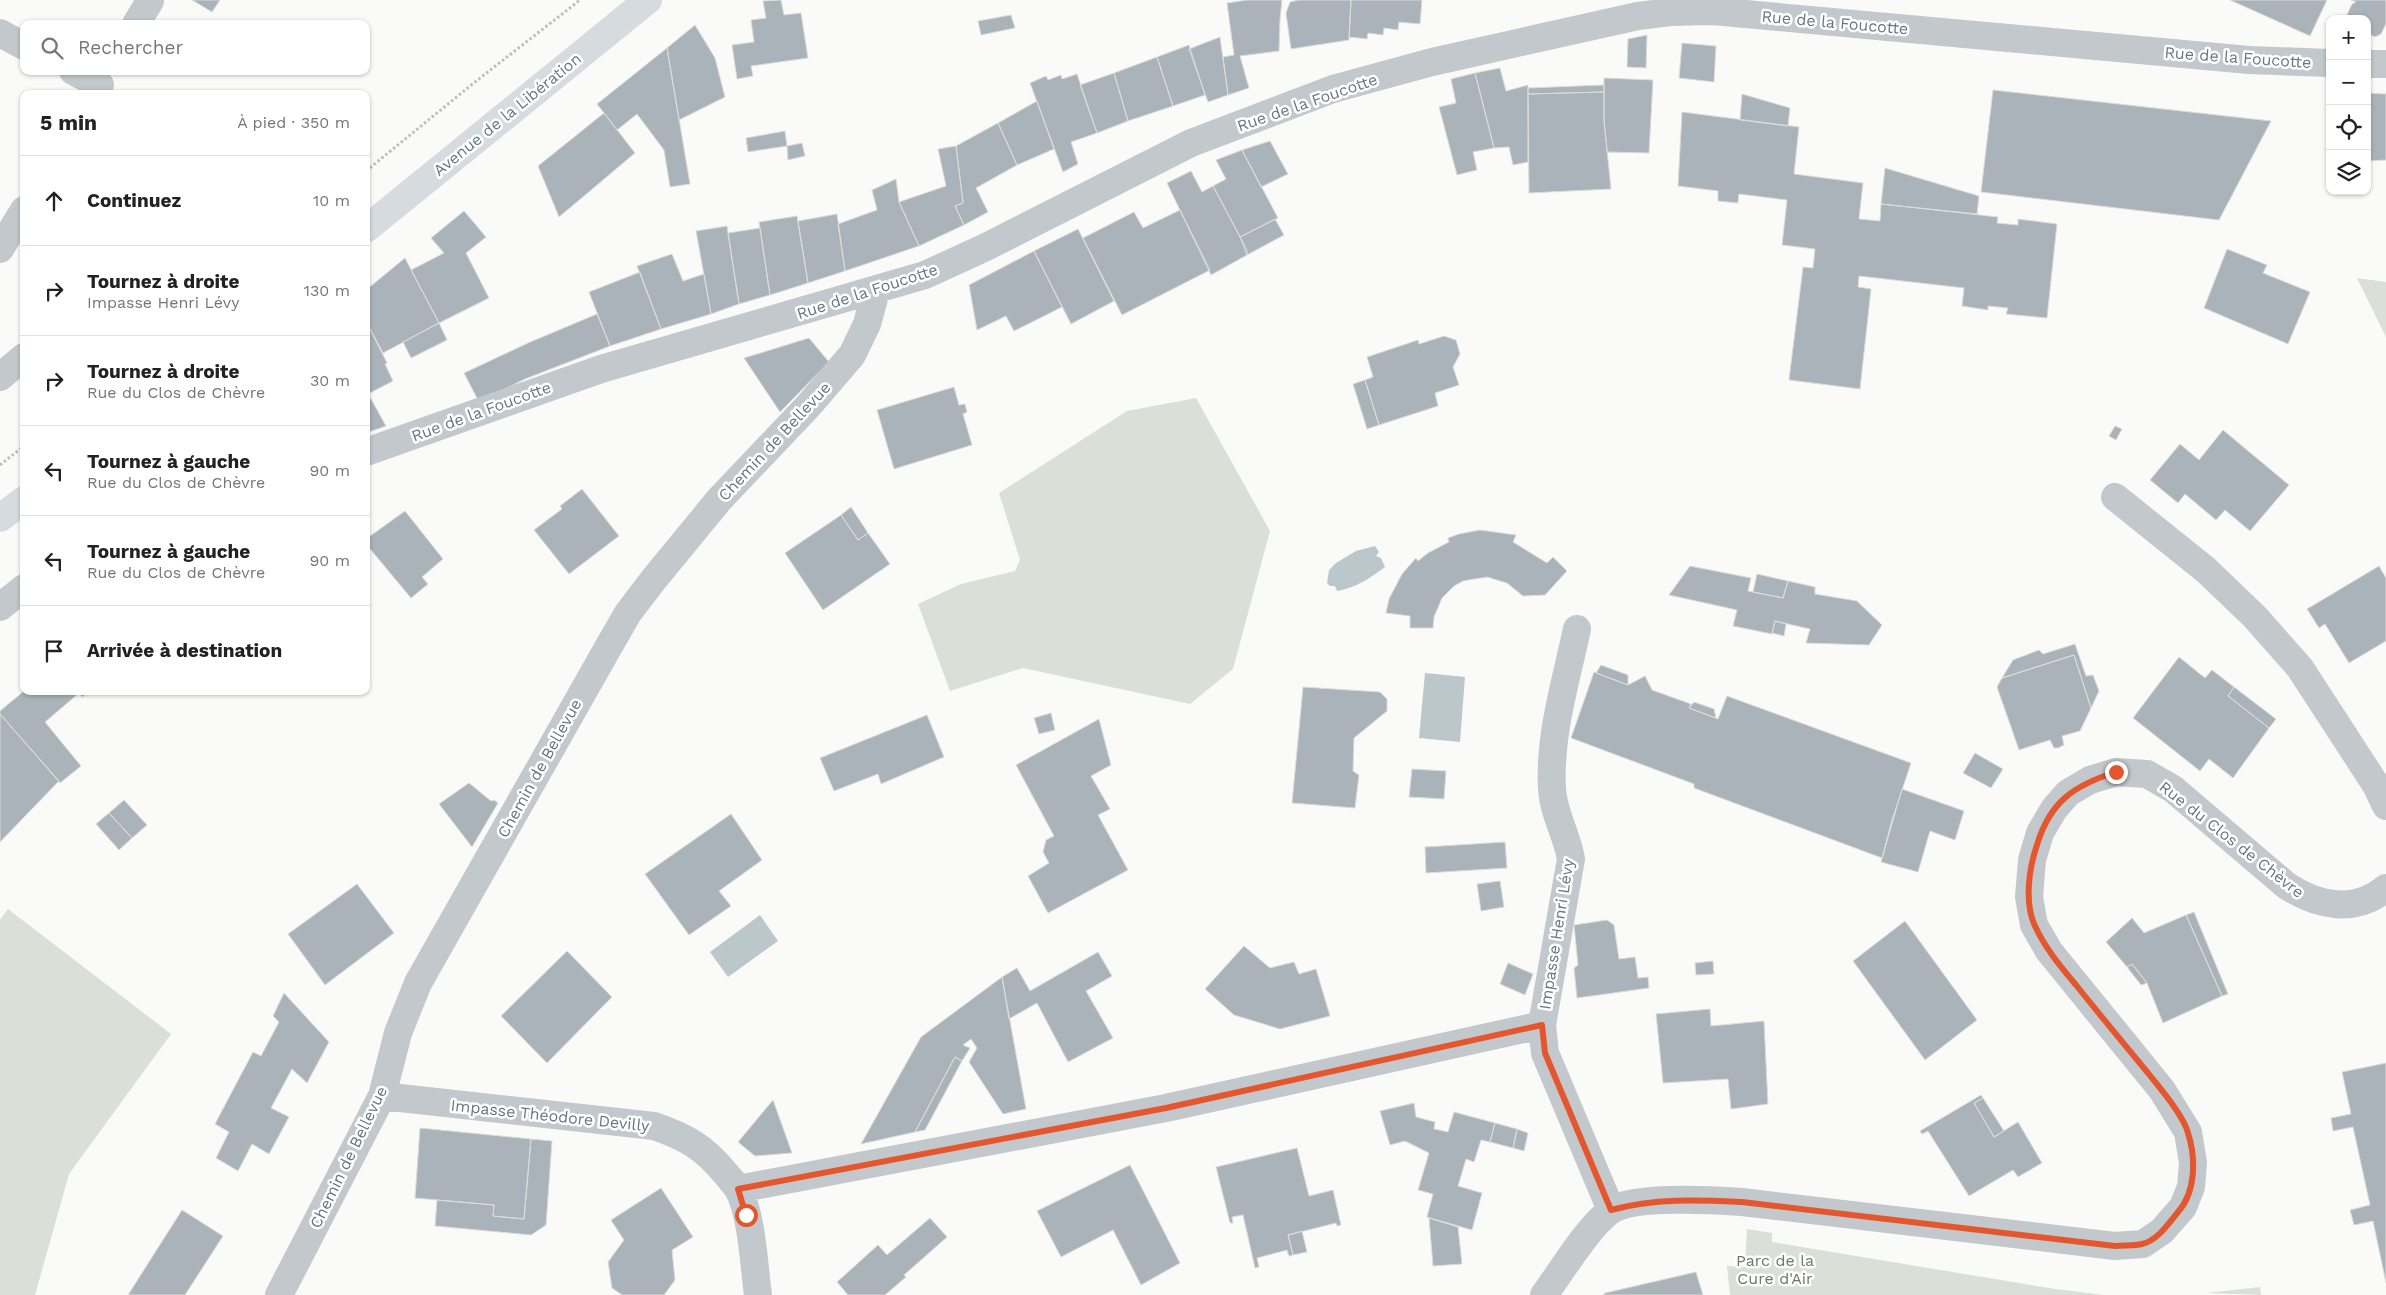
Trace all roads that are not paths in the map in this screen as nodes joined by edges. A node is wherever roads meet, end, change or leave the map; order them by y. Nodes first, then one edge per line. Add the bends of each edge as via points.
1 (648, 0) edge
2 (150, 1) edge
3 (138, 20) edge
4 (0, 33) edge
5 (20, 44) edge
6 (2326, 63) edge
7 (2371, 64) edge
8 (2386, 64) edge
9 (82, 75) edge
10 (101, 83) edge
11 (20, 216) edge
12 (370, 226) edge
13 (0, 248) edge
14 (876, 291) junction
15 (20, 360) edge
16 (0, 377) edge
17 (370, 451) edge
18 (2115, 497) dead end
19 (20, 503) edge
20 (0, 518) edge
21 (20, 591) edge
22 (0, 607) edge
23 (1577, 629) dead end
24 (2386, 806) edge
25 (2386, 888) edge
26 (1542, 1025) junction
27 (382, 1096) junction
28 (738, 1189) junction
29 (1611, 1210) junction
30 (279, 1295) edge
31 (758, 1295) edge
32 (1544, 1295) edge

1 - 12 main road, Avenue de la Libération
2 - 3 street
4 - 5 street
6 - 14 street, Rue de la Foucotte via 2248,60 1713,11 1638,16 1441,60 1333,89 1191,143 925,276
7 - 8 street
9 - 10 street
11 - 13 street
14 - 17 street, Rue de la Foucotte via 601,369
14 - 27 street, Chemin de Bellevue via 867,324 852,355 809,406 718,501 628,613 418,982 398,1033
15 - 16 street
18 - 24 street via 2206,570 2255,617 2300,668 2376,785
19 - 20 main road
21 - 22 street
23 - 26 street, Impasse Henri Lévy via 1555,732 1552,789 1571,859
25 - 29 street, Rue du Clos de Chèvre via 2374,898 2354,904 2327,904 2305,898 2173,789 2146,774 2116,772 2090,780 2068,793 2054,810 2040,833 2032,860 2029,897 2034,925 2049,951 2162,1090 2188,1132 2193,1163 2191,1187 2183,1207 2162,1231 2143,1244 2106,1245 1742,1202 1682,1199 1637,1203
26 - 28 street, Impasse Henri Lévy via 1166,1108
26 - 29 street via 1545,1053
27 - 28 street, Impasse Théodore Devilly via 654,1126 697,1144
27 - 30 street, Chemin de Bellevue
28 - 31 street, Impasse Théodore Devilly via 746,1215
29 - 32 street, Rue du Clos de Chèvre via 1596,1224

